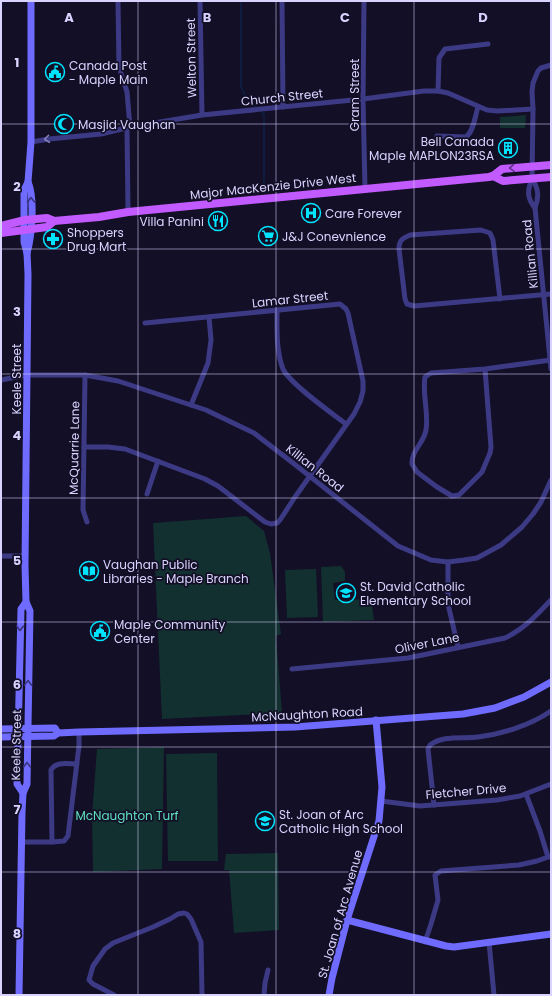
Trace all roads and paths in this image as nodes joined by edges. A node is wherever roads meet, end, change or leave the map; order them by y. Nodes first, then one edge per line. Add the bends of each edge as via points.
1 (31, 1) edge
2 (118, 1) edge
3 (200, 1) edge
4 (282, 1) edge
5 (364, 1) edge
6 (488, 44) dead end
7 (551, 65) edge
8 (438, 91) junction
9 (363, 99) junction
10 (283, 107) junction
11 (478, 107) junction
12 (533, 108) junction
13 (202, 115) junction
14 (128, 127) junction
15 (437, 136) dead end
16 (31, 142) junction
17 (551, 165) edge
18 (532, 167) junction
19 (493, 176) junction
20 (551, 177) edge
21 (532, 179) junction
22 (365, 189) junction
23 (535, 208) junction
24 (128, 212) junction
25 (28, 219) junction
26 (54, 221) junction
27 (1, 226) edge
28 (27, 230) junction
29 (1, 233) edge
30 (551, 294) edge
31 (544, 295) junction
32 (500, 299) junction
33 (277, 310) junction
34 (209, 317) junction
35 (145, 323) dead end
36 (551, 360) edge
37 (485, 369) junction
38 (551, 369) edge
39 (27, 375) junction
40 (85, 375) junction
41 (1, 380) edge
42 (191, 405) junction
43 (346, 424) junction
44 (84, 447) junction
45 (158, 461) junction
46 (309, 476) junction
47 (551, 480) edge
48 (550, 488) edge
49 (147, 494) dead end
50 (87, 522) dead end
51 (1, 556) edge
52 (25, 556) junction
53 (448, 562) junction
54 (551, 600) edge
55 (26, 602) junction
56 (458, 647) junction
57 (292, 669) dead end
58 (551, 682) edge
59 (551, 711) edge
60 (376, 720) junction
61 (1, 729) edge
62 (18, 729) junction
63 (28, 729) junction
64 (79, 732) junction
65 (58, 733) junction
66 (27, 736) junction
67 (1, 737) edge
68 (18, 737) junction
69 (77, 764) junction
70 (551, 784) edge
71 (23, 793) junction
72 (526, 794) junction
73 (381, 801) junction
74 (434, 805) junction
75 (21, 842) junction
76 (52, 842) junction
77 (550, 856) edge
78 (348, 920) junction
79 (551, 934) edge
80 (425, 942) junction
81 (489, 942) junction
82 (268, 970) dead end
83 (19, 995) edge
84 (114, 995) edge
85 (202, 995) edge
86 (264, 995) edge
87 (330, 995) edge
88 (494, 995) edge

1 - 16 main road, Keele Street
2 - 14 street via 119,67 127,92
3 - 13 street, Welton Street
4 - 10 street
5 - 9 street, Gram Street
6 - 8 street via 445,49 441,52
7 - 12 street via 541,68 535,77 532,92
8 - 9 street, Church Street
8 - 11 street, Church Street via 456,96
9 - 10 street, Church Street
9 - 22 street, Gram Street
10 - 13 street, Church Street
11 - 12 street, Church Street via 497,111
11 - 15 street via 469,135
12 - 18 street
13 - 14 street, Church Street
14 -> 16 street, Church Street via 101,134
14 - 24 street
16 - 25 main road, Keele Street via 28,182 24,190
17 - 18 main road, Major MacKenzie Drive West
18 -> 19 main road, Major MacKenzie Drive West via 502,169
18 - 21 street
19 - 21 main road, Major MacKenzie Drive West via 503,181
19 - 22 main road, Major MacKenzie Drive West
20 - 21 main road, Major MacKenzie Drive West
21 - 23 street, Killian Road via 538,187
21 - 23 street, Killian Road via 528,187 529,201
22 - 24 main road, Major MacKenzie Drive West
23 - 31 street, Killian Road
24 - 26 main road, Major MacKenzie Drive West
25 - 26 main road, Major MacKenzie Drive West via 47,218
25 - 27 main road, Major MacKenzie Drive West
25 - 28 main road, Keele Street
26 - 28 main road, Major MacKenzie Drive West via 47,227
28 - 29 main road, Major MacKenzie Drive West
28 - 39 main road, Keele Street via 24,242 27,253
30 - 31 street
31 - 32 street
31 - 36 street, Killian Road
32 - 32 street via 490,233 481,230 410,235 400,241 403,288 408,304 414,306
33 - 34 street, Lamar Street
33 - 43 street via 279,350 284,370 298,386
33 - 43 street, Lamar Street via 335,304 340,304 346,309 363,381 360,402
34 - 35 street, Lamar Street
34 - 42 street via 211,340 208,363
36 - 37 street
36 - 38 street, Killian Road
37 - 37 street via 431,373 425,377 426,432 412,456 412,464 421,476 452,496 460,495 482,472 490,453
39 - 40 street, Killian Road
39 - 41 street, Killian Road
39 - 52 main road, Keele Street
40 - 42 street, Killian Road via 118,381
40 - 44 street, McQuarrie Lane
42 - 46 street, Killian Road via 254,433
43 - 46 street, Lamar Street
44 - 45 street via 125,449
44 - 50 street, McQuarrie Lane via 83,510
45 - 46 street, Lamar Street via 205,478 271,524 280,520
45 - 49 street
46 - 53 street, Killian Road via 398,546 431,560
47 - 48 street, Killian Road
48 - 53 street, Killian Road via 522,527 501,545 477,558
51 - 52 street
52 - 55 main road, Keele Street
53 - 56 street via 448,604
54 - 56 street, Oliver Lane via 535,618 516,633 505,638
55 -> 62 main road, Keele Street via 21,610
63 -> 55 main road, Keele Street via 30,611
56 - 57 street, Oliver Lane via 388,661
58 - 60 main road, McNaughton Road via 524,697 495,708 463,714
59 - 74 street via 520,727 506,731 478,737 440,740 430,745 428,749
60 - 64 main road, McNaughton Road via 295,727
60 - 73 main road, St. Joan of Arc Avenue
61 - 62 main road, McNaughton Road
62 - 63 main road, McNaughton Road
62 - 68 main road, Keele Street
63 - 65 main road, McNaughton Road via 55,728
63 - 66 main road, Keele Street
64 - 65 main road, McNaughton Road
64 - 69 street
65 - 66 main road, McNaughton Road via 54,736
66 - 68 main road, McNaughton Road
71 -> 66 main road, Keele Street via 27,784
67 - 68 main road, McNaughton Road
68 - 71 main road, Keele Street via 17,784
69 - 76 street via 68,836 64,841
69 - 76 street via 56,764 52,769
70 - 72 street, Fletcher Drive
71 - 75 main road, Keele Street
72 - 74 street, Fletcher Drive via 497,800
72 - 77 street
73 - 74 street, Fletcher Drive
73 - 78 main road, St. Joan of Arc Avenue via 379,821
75 - 76 street
75 - 83 main road, Keele Street
77 - 80 street via 519,865 441,870 435,875 438,900
78 - 80 main road
78 - 87 main road, St. Joan of Arc Avenue via 332,978
79 - 81 main road
80 - 81 main road via 450,947
81 - 88 street
82 - 86 street
84 - 85 street via 90,980 93,966 104,949 121,939 184,913 191,920 201,942

